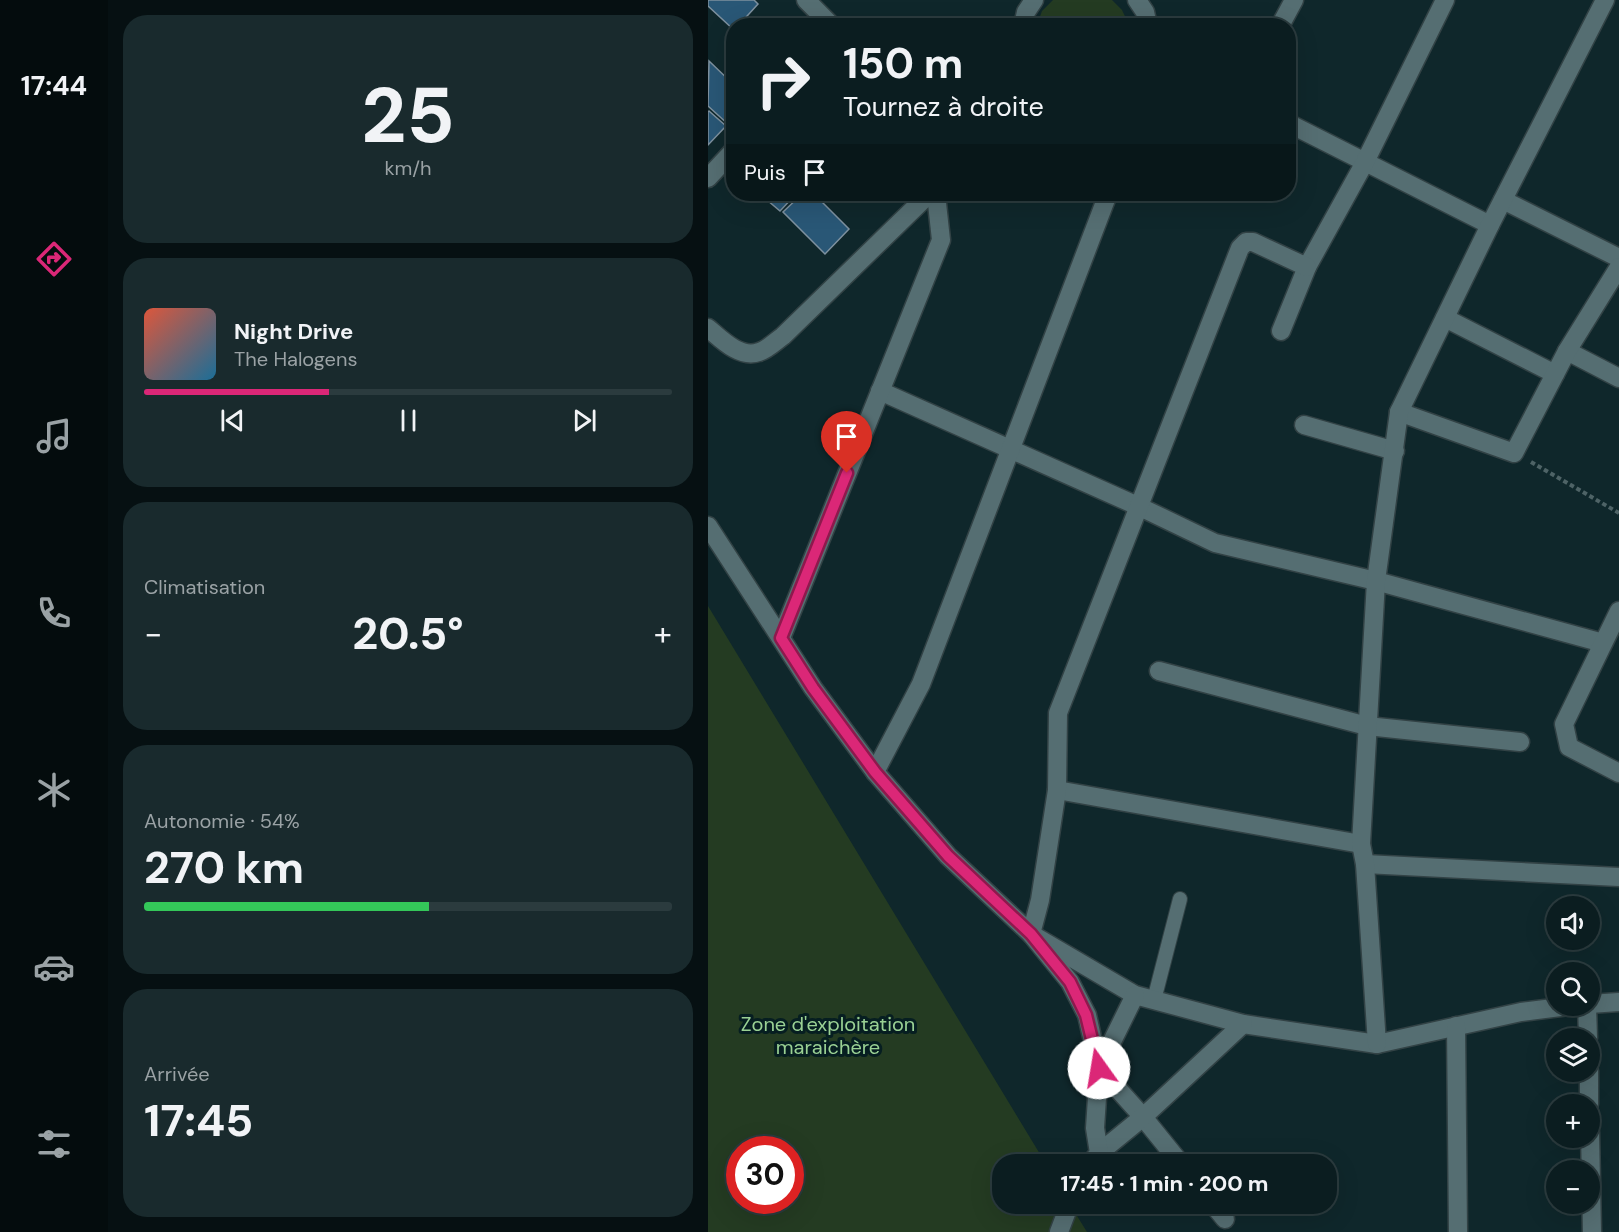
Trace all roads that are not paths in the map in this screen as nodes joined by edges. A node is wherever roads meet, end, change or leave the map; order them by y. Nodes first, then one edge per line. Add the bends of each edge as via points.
1 (806, 0) edge
2 (1294, 0) edge
3 (1445, 0) edge
4 (1605, 0) edge
5 (824, 18) edge
6 (1284, 18) edge
7 (1296, 127) edge
8 (726, 159) edge
9 (1365, 162) junction
10 (708, 178) edge
11 (922, 201) edge
12 (937, 201) edge
13 (1105, 201) edge
14 (1503, 201) junction
15 (1490, 225) junction
16 (1619, 258) edge
17 (1307, 267) junction
18 (1619, 267) edge
19 (1445, 318) junction
20 (708, 328) edge
21 (1281, 331) dead end
22 (1567, 351) junction
23 (1555, 374) junction
24 (1619, 378) edge
25 (880, 391) junction
26 (1399, 412) junction
27 (1304, 424) dead end
28 (1011, 449) junction
29 (1395, 452) junction
30 (1140, 507) junction
31 (708, 526) edge
32 (1376, 581) junction
33 (1619, 612) edge
34 (781, 638) junction
35 (1603, 643) junction
36 (1160, 671) dead end
37 (1367, 726) junction
38 (1520, 742) dead end
39 (875, 772) junction
40 (1619, 773) edge
41 (1058, 790) junction
42 (1361, 844) junction
43 (1365, 864) junction
44 (1619, 877) edge
45 (1180, 899) dead end
46 (1031, 934) junction
47 (1135, 995) junction
48 (1154, 1000) junction
49 (1619, 1002) edge
50 (1600, 1003) edge
51 (1546, 1009) edge
52 (1243, 1023) junction
53 (1456, 1026) junction
54 (1377, 1044) junction
55 (1099, 1068) junction
56 (1143, 1117) junction
57 (1590, 1148) edge
58 (1095, 1154) edge
59 (1100, 1154) edge
60 (1173, 1154) edge
61 (1066, 1214) edge
62 (1221, 1214) edge
63 (1225, 1219) dead end
64 (1059, 1232) edge
65 (1458, 1232) edge
66 (1592, 1232) edge

1 - 5 street
2 - 6 street
3 - 9 street
4 - 14 street
7 - 9 street
8 - 10 street
9 - 15 street
9 - 17 street
11 - 20 street via 783,336 759,352 746,354
12 - 25 street via 941,240
13 - 28 street
14 - 15 street
14 - 16 street
15 - 19 street
17 - 21 street
17 - 30 street via 1253,242 1240,248
18 - 22 street
19 - 23 street
19 - 26 street
22 - 23 street
22 - 24 street
23 - 26 street via 1514,453
25 - 28 street
25 - 34 street
26 - 29 street
27 - 29 street
28 - 30 street
28 - 39 street via 921,684
29 - 32 street
30 - 32 street via 1215,543
30 - 41 street via 1058,713
31 - 34 street
32 - 35 street
32 - 37 street
33 - 35 street
34 - 39 street
35 - 40 street via 1564,724 1569,747
36 - 37 street
37 - 38 street
37 - 42 street
39 - 46 street via 948,856
41 - 42 street
41 - 46 street
42 - 43 street
43 - 44 street
43 - 54 street
45 - 48 lane
46 - 47 street
46 - 55 street via 1070,982 1086,1015
47 - 48 street
47 - 55 street
48 - 52 street
49 - 50 street
51 - 53 street
52 - 54 street
52 - 56 street
53 - 54 street
53 - 65 street
55 - 56 street
55 - 58 street
56 - 59 street
56 - 60 street
57 - 66 street
61 - 64 street
62 - 63 street

